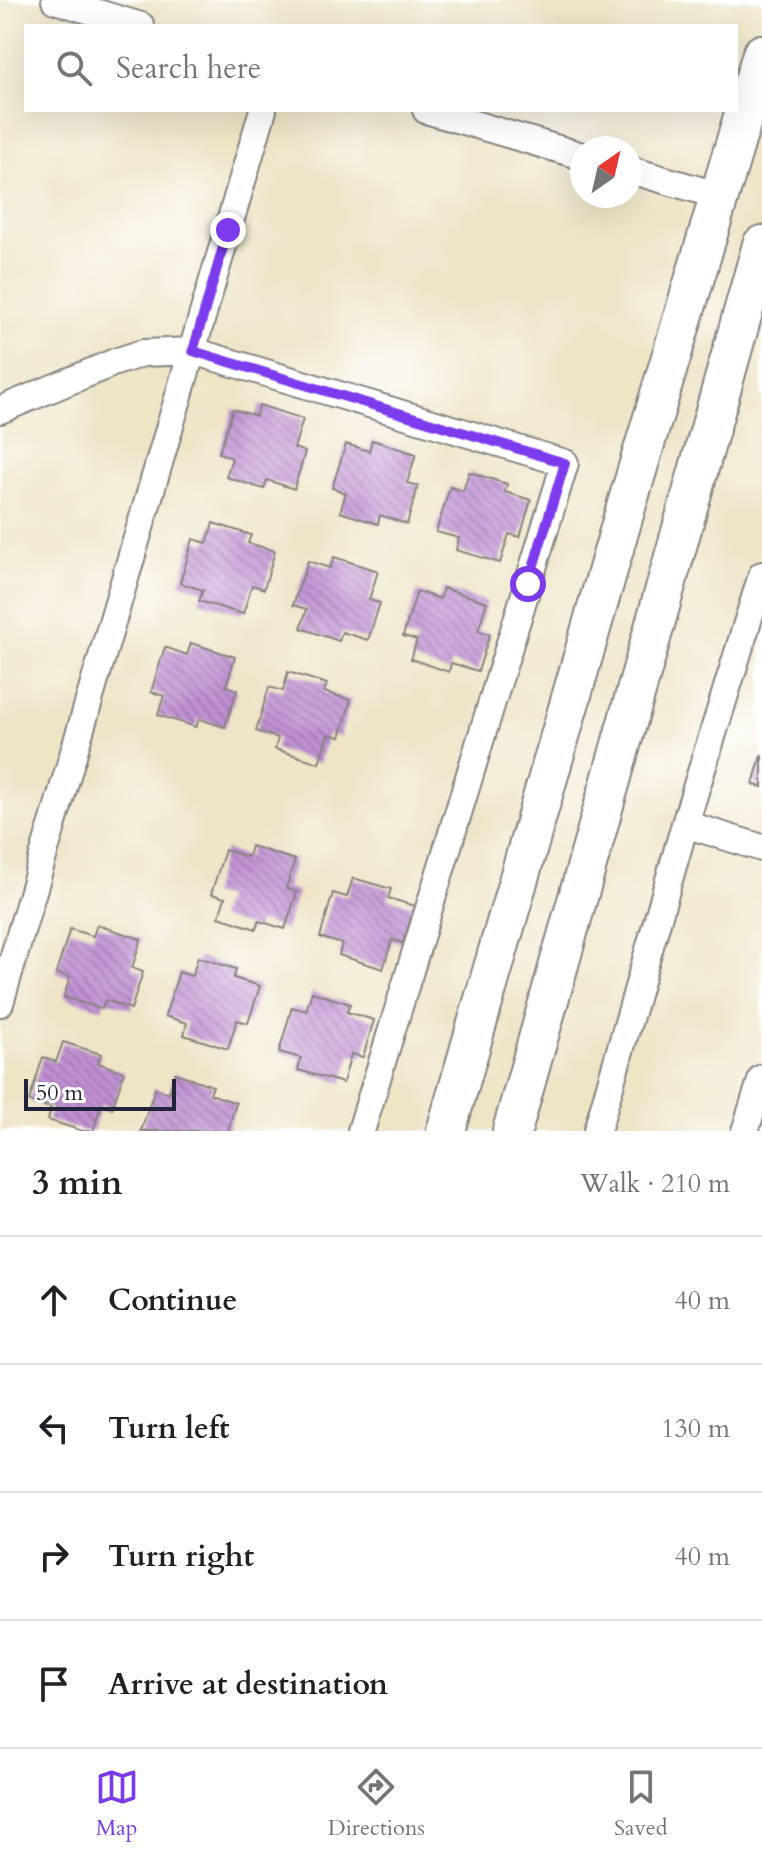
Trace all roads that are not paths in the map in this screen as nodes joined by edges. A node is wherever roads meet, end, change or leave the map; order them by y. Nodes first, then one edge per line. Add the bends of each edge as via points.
1 (64, 1) edge
2 (135, 24) edge
3 (762, 54) edge
4 (262, 112) edge
5 (433, 112) edge
6 (570, 152) edge
7 (642, 173) edge
8 (720, 196) junction
9 (762, 245) edge
10 (193, 351) junction
11 (0, 410) edge
12 (762, 575) edge
13 (685, 824) junction
14 (762, 848) edge
15 (0, 1003) edge
16 (762, 1078) edge
17 (515, 1130) edge
18 (361, 1131) edge
19 (446, 1131) edge
20 (597, 1131) edge
21 (745, 1131) edge

1 - 2 street
3 - 8 highway
4 - 10 street
5 - 6 street
7 - 8 street
8 - 19 highway
9 - 17 highway
10 - 11 street via 143,353
10 - 15 street
10 - 18 street via 565,463
12 - 13 street
13 - 14 street
13 - 20 street
16 - 21 street

